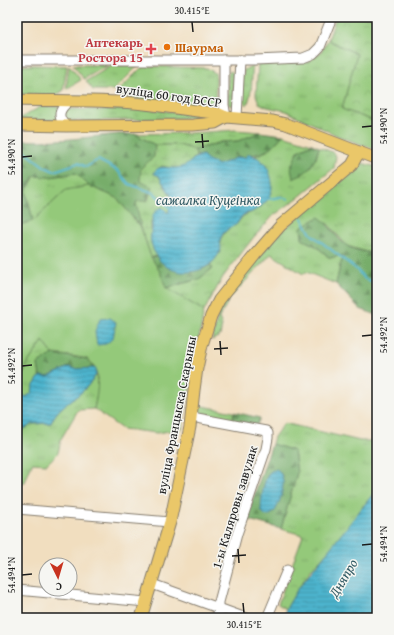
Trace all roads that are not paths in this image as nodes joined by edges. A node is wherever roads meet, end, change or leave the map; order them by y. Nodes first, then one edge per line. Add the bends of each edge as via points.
1 (332, 17) edge
2 (17, 60) edge
3 (224, 60) junction
4 (240, 60) junction
5 (17, 100) edge
6 (69, 101) junction
7 (226, 117) junction
8 (237, 117) junction
9 (17, 125) edge
10 (66, 126) junction
11 (359, 152) junction
12 (377, 159) edge
13 (192, 417) junction
14 (17, 509) edge
15 (170, 522) junction
16 (287, 570) dead end
17 (152, 584) junction
18 (17, 590) edge
19 (146, 602) junction
20 (218, 614) edge
21 (141, 618) edge
22 (246, 618) edge
23 (267, 618) edge

1 - 4 street via 320,47 313,54 302,58
2 - 3 street
3 - 4 street
3 - 7 street
4 - 8 street
5 - 6 main road, вуліца 60 год БССР
6 - 7 main road, вуліца 60 год БССР via 137,103 216,113
6 - 10 street via 61,108 59,114
7 - 8 main road
7 - 10 main road, вуліца 60 год БССР via 215,123 193,125
8 - 11 main road via 286,124
9 - 10 main road, вуліца 60 год БССР
11 - 12 main road
11 - 13 main road, вуліца Францыска Скарыны via 352,165 277,230 219,300 202,345
13 - 15 main road, вуліца Францыска Скарыны
13 - 20 street, 1-ы Каляровы завулак via 268,432 266,449 237,534
14 - 15 street
15 - 17 main road, вуліца Францыска Скарыны
16 - 23 street
17 - 19 main road, вуліца Францыска Скарыны
17 - 20 street
18 - 19 street
19 - 21 main road, вуліца Францыска Скарыны
20 - 22 street

